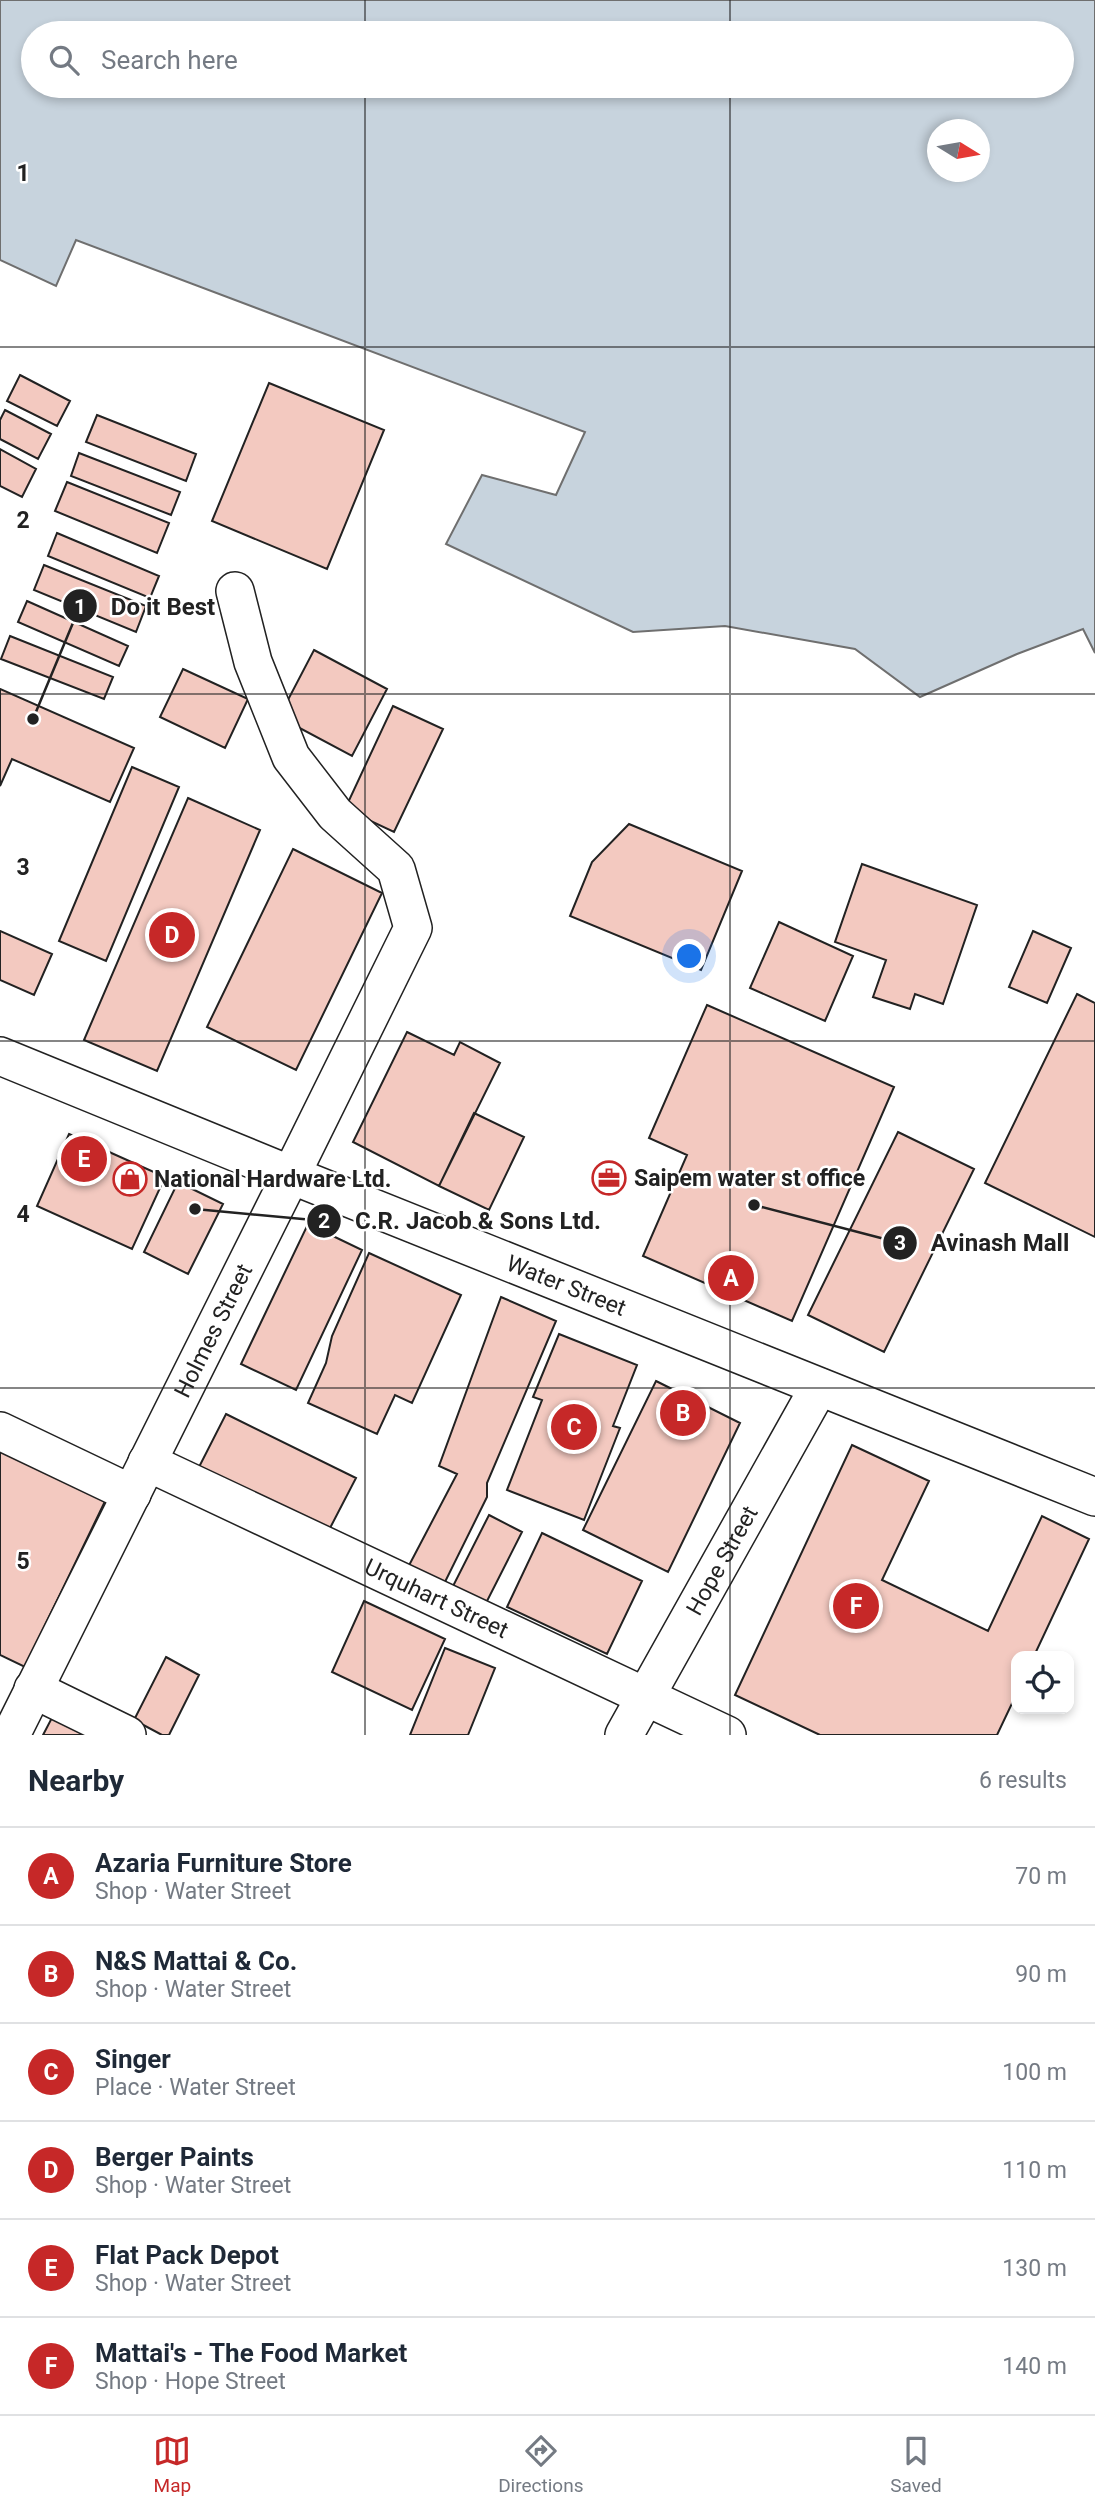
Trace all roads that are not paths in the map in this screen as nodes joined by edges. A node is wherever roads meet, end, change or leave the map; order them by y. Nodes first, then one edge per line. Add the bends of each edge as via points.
1 (235, 591) dead end
2 (0, 1056) edge
3 (291, 1175) junction
4 (818, 1387) junction
5 (0, 1431) edge
6 (139, 1478) junction
7 (1095, 1497) edge
8 (33, 1689) junction
9 (645, 1697) junction
10 (11, 1735) edge
11 (127, 1735) edge
12 (624, 1735) edge
13 (727, 1735) edge

1 - 3 street, Holmes Street via 253,662 291,757 335,814 396,869 413,928
2 - 3 street, Water Street
3 - 4 street, Water Street
3 - 6 street, Holmes Street
4 - 7 street, Water Street
4 - 9 street, Hope Street
5 - 6 street, Urquhart Street
6 - 8 street, Holmes Street
6 - 9 street, Urquhart Street
8 - 10 street, Holmes Street
8 - 11 street
9 - 12 street, Hope Street
9 - 13 street, Urquhart Street

